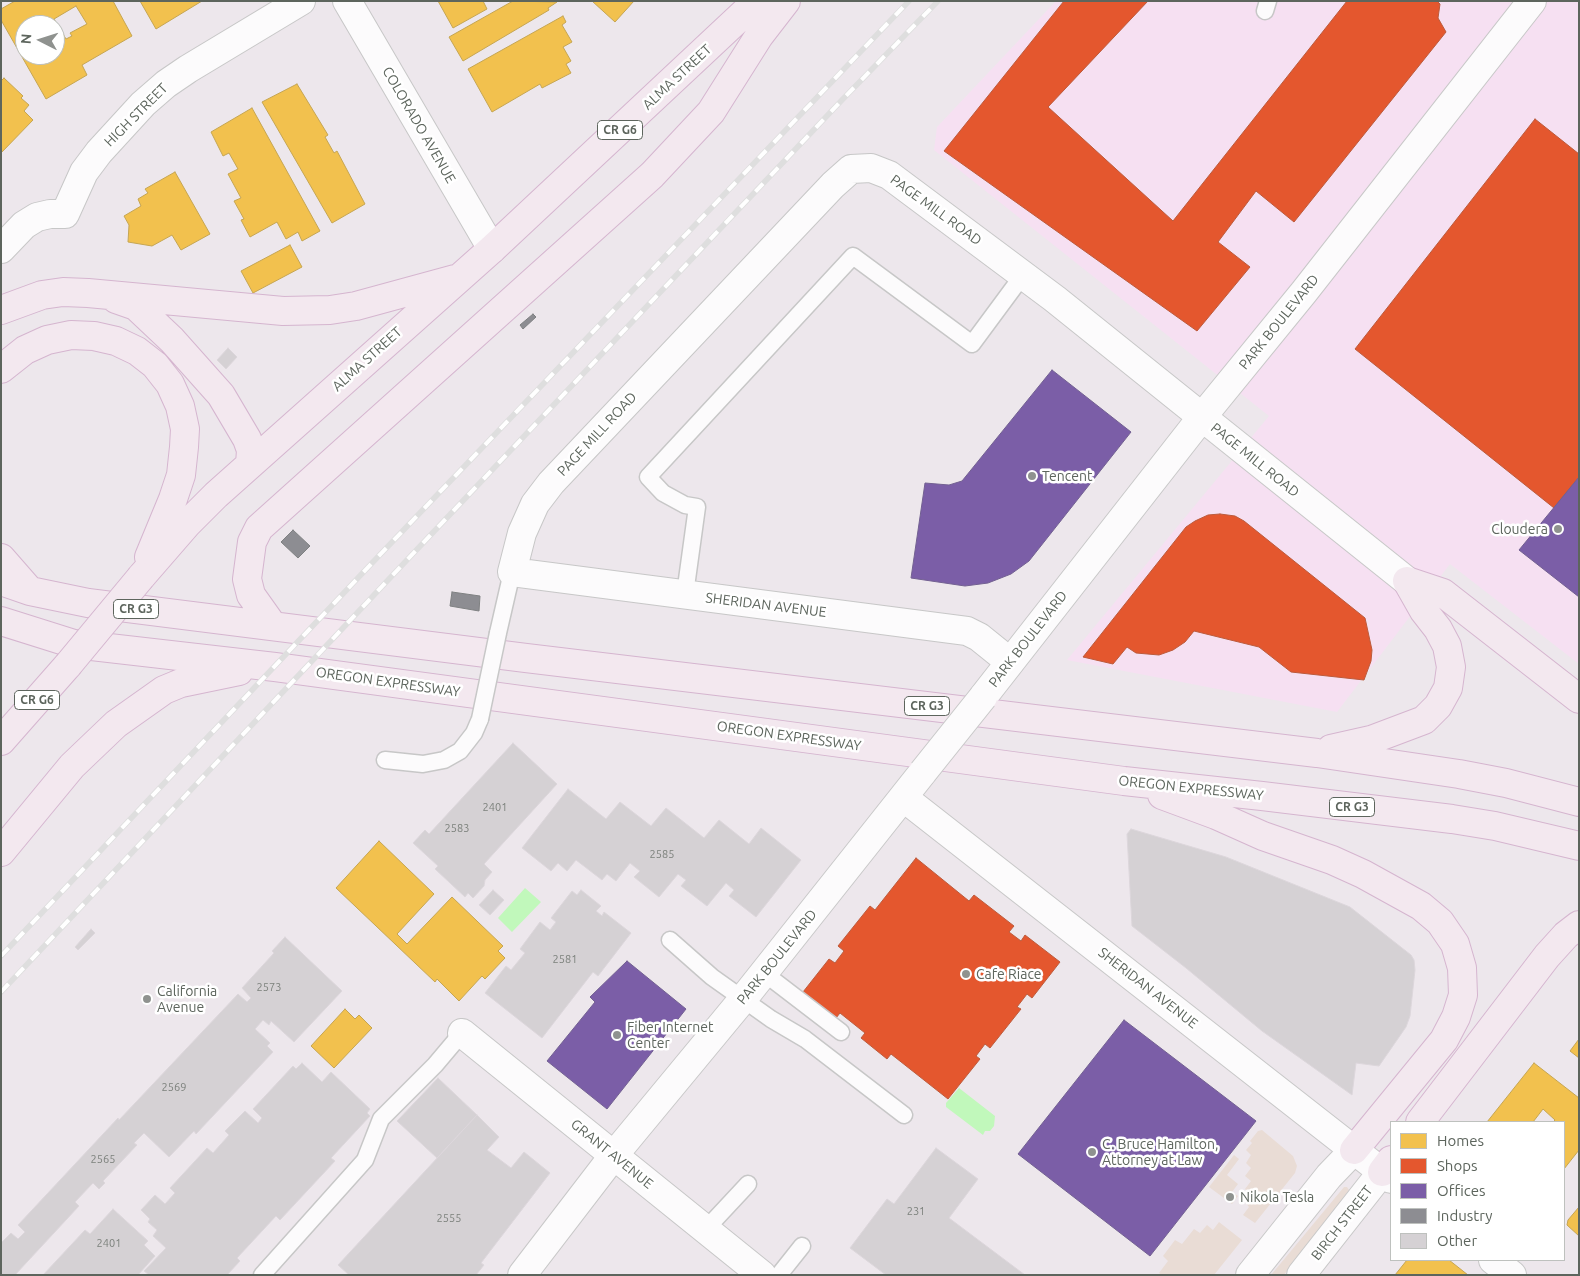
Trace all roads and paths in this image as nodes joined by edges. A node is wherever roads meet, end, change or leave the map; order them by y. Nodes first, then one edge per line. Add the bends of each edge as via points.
1 (301, 1) edge
2 (347, 1) edge
3 (757, 1) edge
4 (786, 1) edge
5 (1524, 4) edge
6 (1, 249) edge
7 (492, 249) junction
8 (1023, 275) junction
9 (459, 278) junction
10 (88, 292) junction
11 (1, 310) edge
12 (1, 369) edge
13 (1202, 417) junction
14 (250, 464) junction
15 (1, 558) edge
16 (512, 572) junction
17 (140, 577) junction
18 (1, 581) edge
19 (1407, 581) junction
20 (30, 591) junction
21 (685, 594) junction
22 (1, 621) edge
23 (273, 626) junction
24 (1, 635) edge
25 (71, 655) junction
26 (1010, 662) junction
27 (275, 667) junction
28 (1579, 699) edge
29 (3, 738) edge
30 (1317, 753) junction
31 (385, 760) dead end
32 (1124, 781) junction
33 (904, 798) junction
34 (1579, 802) edge
35 (1579, 846) edge
36 (1, 852) edge
37 (1579, 925) edge
38 (670, 940) dead end
39 (764, 973) junction
40 (743, 999) junction
41 (841, 1032) dead end
42 (462, 1033) joint
43 (904, 1115) dead end
44 (1421, 1121) edge
45 (1354, 1150) junction
46 (614, 1155) junction
47 (1388, 1170) edge
48 (748, 1184) dead end
49 (706, 1229) junction
50 (802, 1246) dead end
51 (1494, 1261) edge
52 (262, 1275) edge
53 (522, 1275) edge
54 (762, 1275) edge
55 (779, 1275) edge
56 (1250, 1275) edge
57 (1301, 1275) edge
58 (1512, 1275) edge

1 - 6 street, HIGH STREET via 166,84 99,152 84,172 65,214 37,217 24,225
2 - 7 street, COLORADO AVENUE
3 - 7 main road, ALMA STREET / CR G6
4 - 23 main road via 759,36 711,112 652,175 259,528 252,542 247,579 251,595
5 - 13 street, PARK BOULEVARD via 1304,292
7 - 9 main road, ALMA STREET / CR G6
8 - 13 street, PAGE MILL ROAD
8 - 16 street, PAGE MILL ROAD via 889,175 871,168 851,169 551,483 535,504 522,533
8 - 21 lane via 972,344 853,256 648,477 663,492 684,505 697,507
9 - 10 main road via 356,306 308,312
9 - 14 main road, ALMA STREET / CR G6
10 - 11 main road via 42,295
10 - 14 main road via 136,306 172,340 221,395 247,439 251,450
12 - 17 main road via 25,350 47,340 71,335 94,336 116,341 137,351 155,365 170,384 180,406 184,429 180,475
13 - 19 street, PAGE MILL ROAD
13 - 26 street, PARK BOULEVARD
14 - 17 main road, ALMA STREET / CR G6 via 197,514
15 - 20 main road
16 - 21 street, SHERIDAN AVENUE
16 - 31 lane, bridge via 480,719 474,733 460,752 444,760 423,764
17 - 25 main road, ALMA STREET / CR G6, bridge
18 - 20 main road, CR G3
19 - 28 main road via 1443,594
19 - 30 main road via 1447,646 1451,667 1448,688 1438,706 1424,720 1372,740
20 - 23 main road, CR G3 via 88,603
21 - 26 street, SHERIDAN AVENUE via 967,631
22 - 25 main road, OREGON EXPRESSWAY / CR G3
23 - 30 main road, CR G3
24 - 25 main road
25 - 27 main road, OREGON EXPRESSWAY / CR G3
25 - 29 main road, ALMA STREET / CR G6
26 - 33 street, PARK BOULEVARD, bridge
27 - 32 main road, OREGON EXPRESSWAY / CR G3
27 - 36 main road via 224,673 181,683 139,706 78,760
30 - 34 main road, CR G3 via 1506,783
32 - 35 main road, OREGON EXPRESSWAY / CR G3 via 1452,819
32 - 45 main road via 1363,874 1421,906 1440,922 1455,944 1462,968 1463,995 1456,1017 1444,1040
33 - 39 street, PARK BOULEVARD
33 - 45 street, SHERIDAN AVENUE
37 - 44 main road via 1547,956
38 - 40 lane
39 - 40 street, PARK BOULEVARD
39 - 41 lane
40 - 43 lane via 805,1039
40 - 46 street, PARK BOULEVARD
42 - 46 street, GRANT AVENUE
42 - 52 lane via 382,1119 365,1160
45 - 47 street, SHERIDAN AVENUE
45 - 56 street via 1329,1176
46 - 49 street, GRANT AVENUE
46 - 53 street, PARK BOULEVARD
47 - 57 street, BIRCH STREET
48 - 49 lane
49 - 54 street, GRANT AVENUE
50 - 55 lane
51 - 58 street

